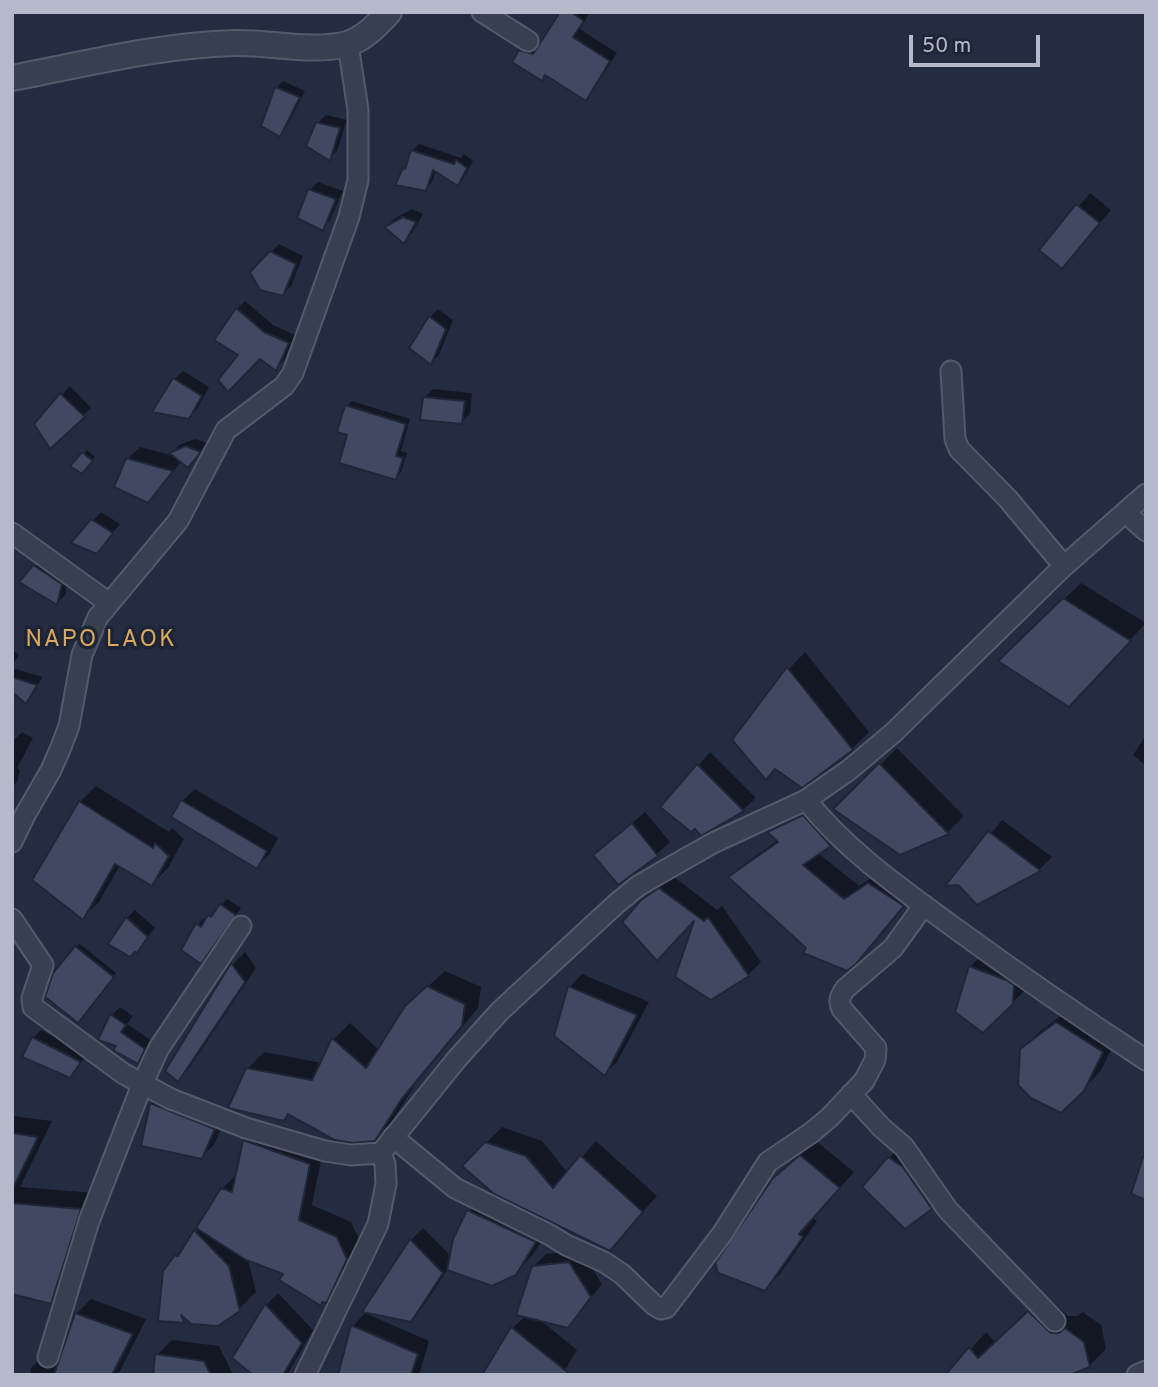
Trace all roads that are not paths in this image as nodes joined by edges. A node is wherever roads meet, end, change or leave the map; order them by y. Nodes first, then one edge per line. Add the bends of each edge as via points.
1 (389, 12) edge
2 (482, 12) edge
3 (527, 41) dead end
4 (348, 44) junction
5 (12, 78) edge
6 (951, 371) dead end
7 (1146, 494) edge
8 (1125, 512) junction
9 (1146, 531) edge
10 (12, 533) edge
11 (1064, 566) junction
12 (109, 603) junction
13 (806, 800) junction
14 (12, 842) edge
15 (924, 905) junction
16 (12, 919) edge
17 (241, 926) dead end
18 (1146, 1060) edge
19 (142, 1085) junction
20 (851, 1094) junction
21 (393, 1137) junction
22 (380, 1153) junction
23 (1055, 1321) dead end
24 (48, 1357) dead end
25 (1146, 1371) edge
26 (305, 1375) edge
27 (1137, 1375) edge

1 - 4 street via 376,27
2 - 3 street
4 - 5 street via 182,47
4 - 12 street via 358,110 358,180 293,373 279,390 226,430 178,521
6 - 11 street via 959,449
7 - 8 street
8 - 9 street
8 - 11 street
10 - 12 street
11 - 13 street via 893,733
12 - 14 street via 82,655 61,747
13 - 15 street via 854,851
13 - 21 street via 713,843 638,886 500,1011
15 - 18 street via 1065,1008
15 - 20 street via 893,948 840,998 842,1009 876,1048 864,1080
16 - 19 street via 43,965 33,1007
17 - 19 street via 159,1048
19 - 22 street via 246,1128 325,1151
19 - 24 street via 89,1222
20 - 21 street via 811,1133 768,1162 722,1234 661,1309 604,1262 455,1188
20 - 23 street via 904,1147 948,1210
21 - 22 street
22 - 26 street via 387,1184 378,1224
25 - 27 street

